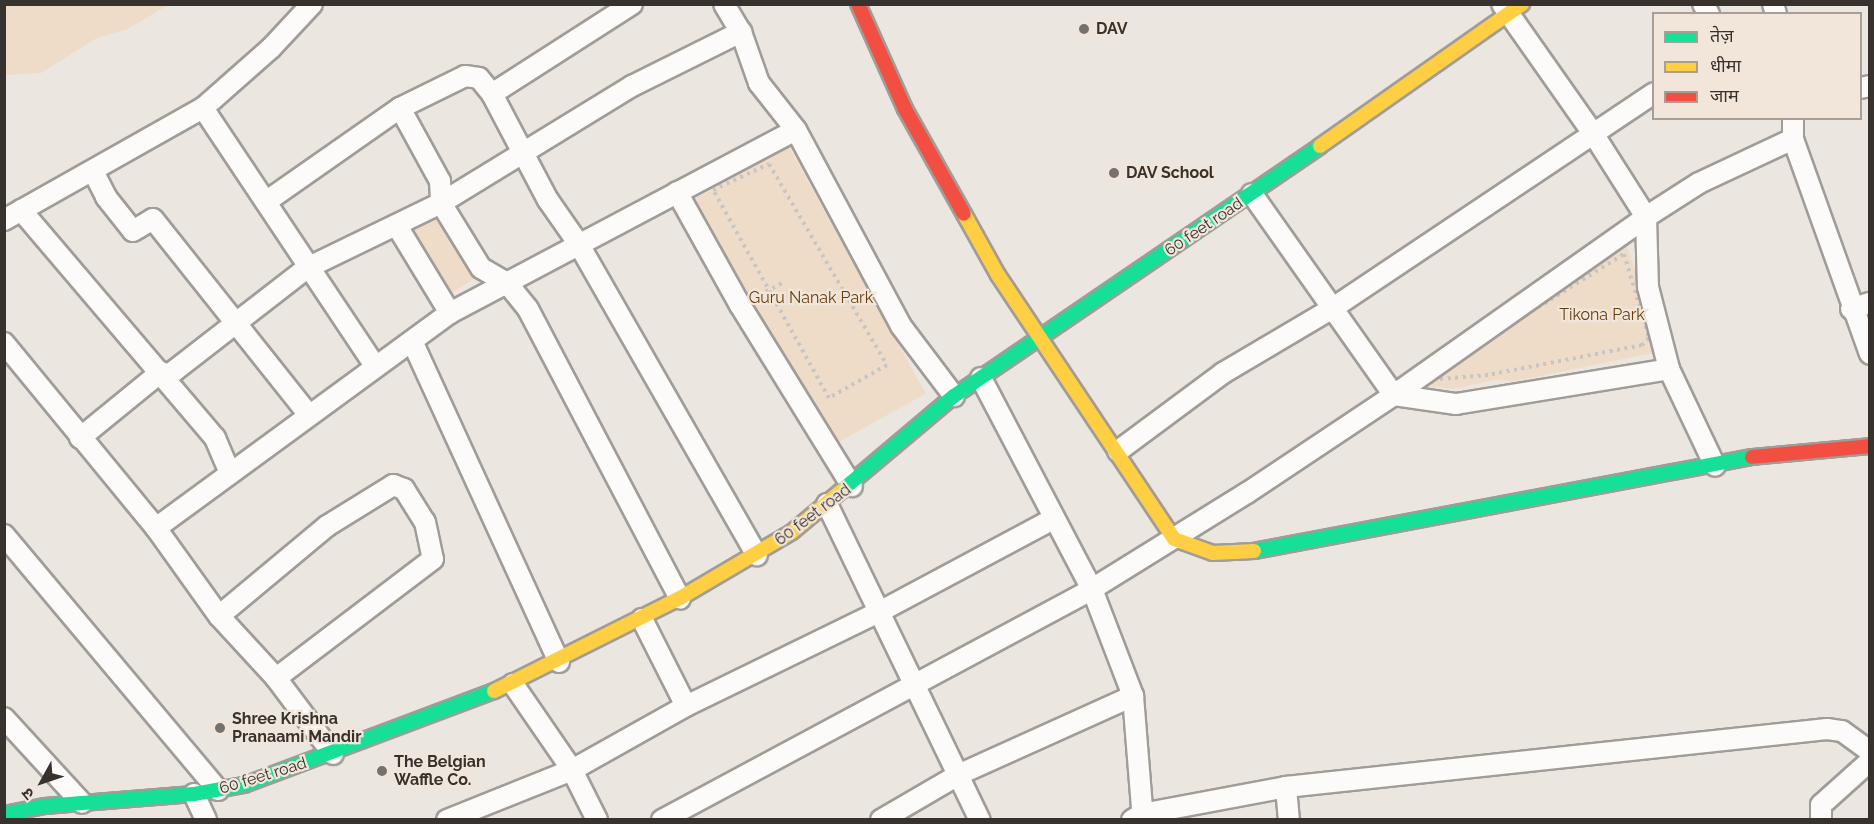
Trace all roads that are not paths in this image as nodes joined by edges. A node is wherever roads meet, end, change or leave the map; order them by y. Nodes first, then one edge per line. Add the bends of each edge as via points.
1 (312, 4) edge
2 (632, 4) edge
3 (724, 4) edge
4 (858, 4) edge
5 (1510, 8) edge
6 (741, 32) junction
7 (492, 94) junction
8 (1652, 94) edge
9 (203, 108) junction
10 (400, 108) junction
11 (1793, 120) edge
12 (796, 130) junction
13 (1594, 135) junction
14 (1793, 139) junction
15 (525, 152) junction
16 (94, 173) junction
17 (676, 192) junction
18 (1252, 194) junction
19 (267, 201) junction
20 (441, 203) junction
21 (13, 215) edge
22 (1646, 216) junction
23 (397, 226) junction
24 (578, 243) junction
25 (307, 268) junction
26 (507, 283) junction
27 (1860, 306) edge
28 (1333, 308) junction
29 (450, 313) junction
30 (235, 323) junction
31 (1041, 336) junction
32 (412, 341) junction
33 (4, 344) edge
34 (1869, 354) edge
35 (376, 367) junction
36 (1669, 369) junction
37 (161, 372) junction
38 (981, 378) junction
39 (1394, 394) junction
40 (954, 396) junction
41 (308, 414) junction
42 (80, 438) junction
43 (1869, 446) edge
44 (1118, 451) junction
45 (1715, 466) junction
46 (229, 471) junction
47 (852, 486) junction
48 (827, 504) junction
49 (1053, 519) junction
50 (156, 528) junction
51 (4, 535) edge
52 (1174, 539) junction
53 (757, 555) junction
54 (1092, 589) junction
55 (680, 598) junction
56 (881, 611) junction
57 (219, 616) junction
58 (642, 619) junction
59 (559, 662) junction
60 (276, 678) junction
61 (913, 683) junction
62 (513, 684) junction
63 (1132, 696) junction
64 (686, 706) junction
65 (4, 718) edge
66 (1869, 751) edge
67 (333, 754) junction
68 (1869, 761) edge
69 (572, 770) junction
70 (960, 774) junction
71 (1286, 788) junction
72 (218, 790) junction
73 (194, 794) junction
74 (82, 803) junction
75 (4, 814) edge
76 (1139, 818) edge
77 (206, 819) edge
78 (447, 819) edge
79 (597, 819) edge
80 (662, 819) edge
81 (881, 819) edge
82 (980, 819) edge
83 (1290, 819) edge
84 (1821, 819) edge

1 - 9 street via 271,48
2 - 7 street
3 - 6 street
4 - 31 street via 911,120 998,275
5 - 13 street
5 - 18 street, 60 feet road
6 - 12 street via 759,83
6 - 15 street via 632,86
7 - 10 street via 472,75
7 - 15 street
8 - 13 street
9 - 16 street
9 - 19 street
10 - 19 street
10 - 20 street via 440,181
11 - 14 street
12 - 17 street
12 - 40 street via 901,326
13 - 22 street
13 - 28 street
14 - 22 street via 1699,183
14 - 27 street
15 - 20 street
15 - 24 street via 548,200
16 - 21 street
16 - 30 street via 106,197 133,231 153,219
17 - 24 street
17 - 47 street via 740,305
18 - 28 street
18 - 31 street, 60 feet road
19 - 25 street
20 - 23 street
20 - 26 street via 481,268
21 - 37 street
22 - 36 street via 1648,287
22 - 39 street
23 - 25 street via 390,225
23 - 29 street
24 - 26 street
24 - 53 street
25 - 30 street
25 - 35 street
26 - 29 street
26 - 55 street via 547,343
27 - 34 street
28 - 39 street
28 - 44 street via 1222,373
29 - 32 street
30 - 37 street via 168,376
30 - 41 street
31 - 38 street, 60 feet road
31 - 44 street
32 - 35 street
32 - 59 street
33 - 42 street
35 - 41 street
36 - 39 street via 1456,404
36 - 45 street
37 - 42 street
37 - 46 street via 215,438
38 - 40 street, 60 feet road
38 - 49 street via 1023,452
39 - 52 street
40 - 47 street, 60 feet road
41 - 46 street
42 - 50 street
43 - 45 street via 1796,450
44 - 52 street
45 - 52 street via 1247,552 1213,553
46 - 50 street
47 - 48 street, 60 feet road
48 - 53 street, 60 feet road
48 - 56 street
49 - 54 street
49 - 56 street
50 - 57 street
51 - 72 street
52 - 54 street
53 - 55 street, 60 feet road
54 - 61 street
54 - 63 street
55 - 58 street, 60 feet road
56 - 61 street
56 - 64 street
57 - 60 street
57 - 60 street via 327,526 393,484 404,489 425,522 433,559
58 - 59 street, 60 feet road
58 - 64 street
59 - 62 street, 60 feet road
60 - 67 street
61 - 70 street
61 - 80 street
62 - 67 street, 60 feet road
62 - 69 street
63 - 70 street
63 - 76 street
64 - 69 street
65 - 74 street
66 - 71 street via 1842,732 1827,729
67 - 72 street, 60 feet road
68 - 84 street via 1821,805
69 - 78 street
69 - 79 street
70 - 81 street
70 - 82 street
71 - 76 street
71 - 83 street
72 - 73 street, 60 feet road
73 - 74 street, 60 feet road
73 - 77 street
74 - 75 street, 60 feet road

